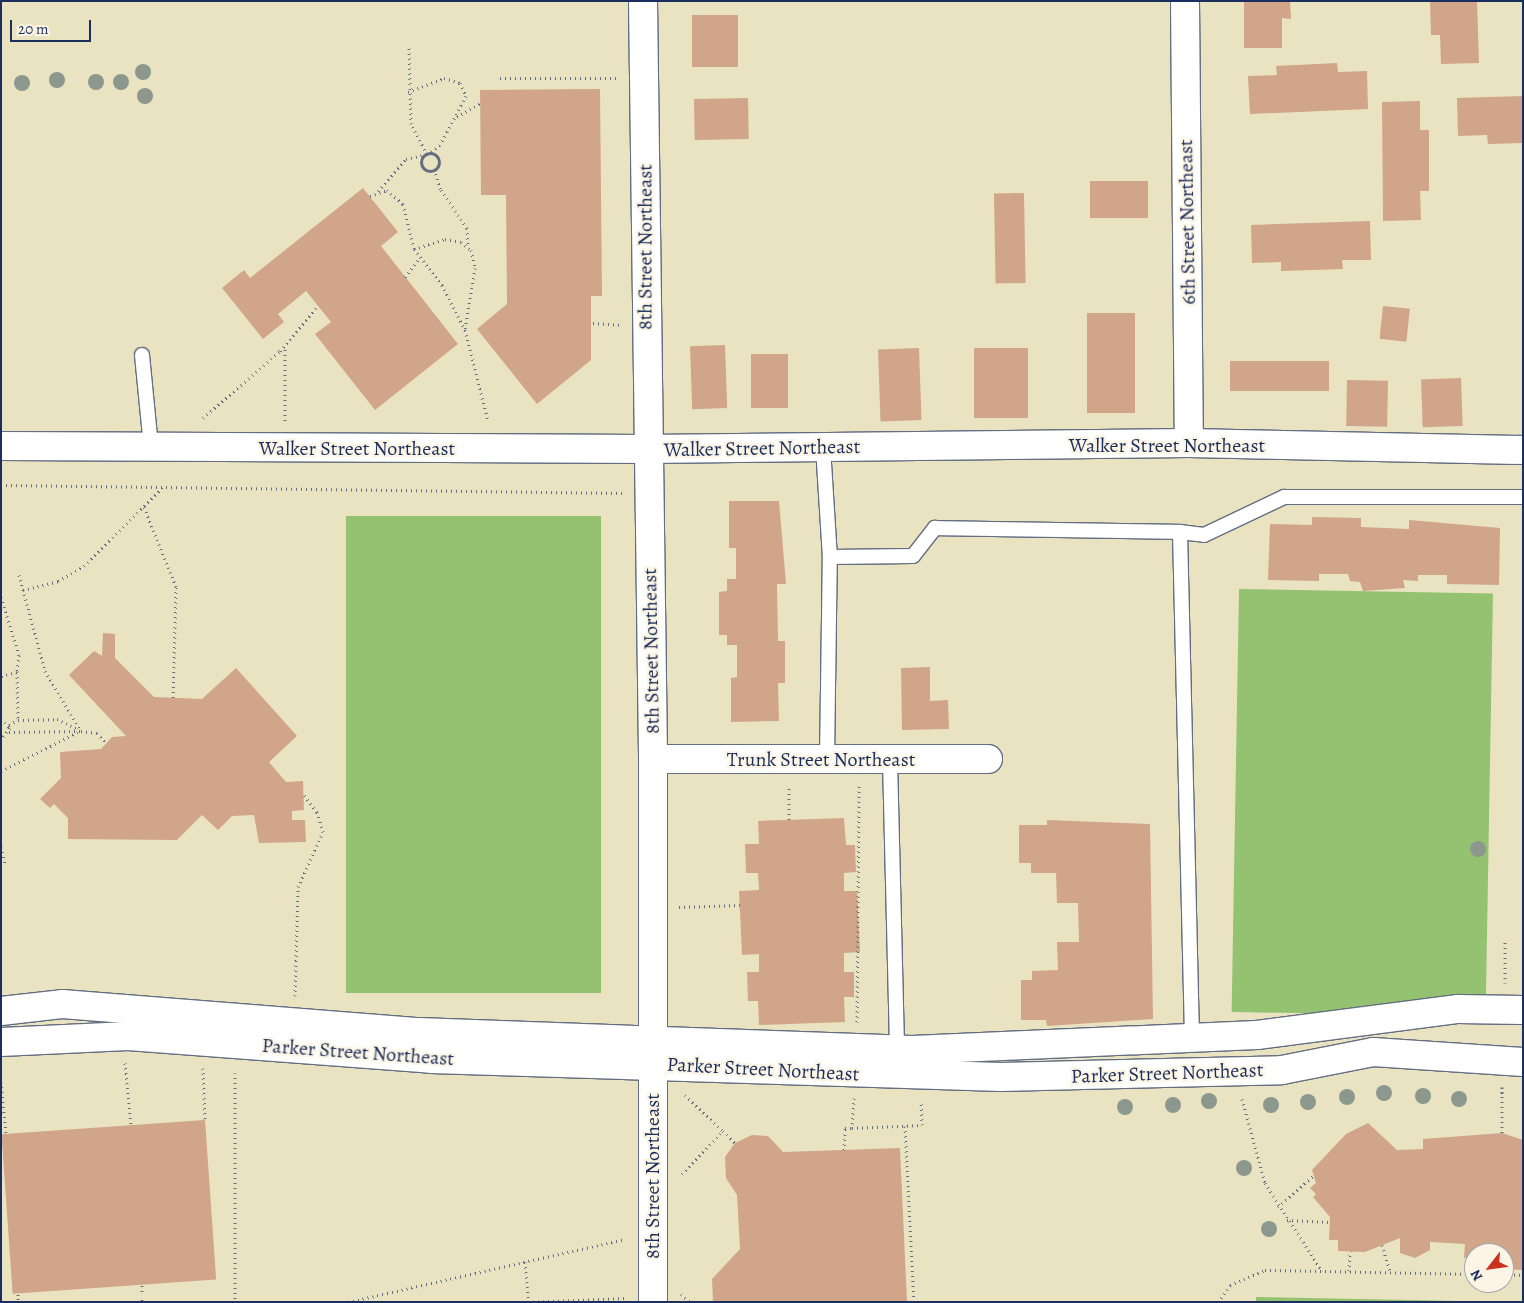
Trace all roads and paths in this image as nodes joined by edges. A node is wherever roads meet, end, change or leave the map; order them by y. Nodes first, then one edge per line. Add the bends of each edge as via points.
1 (643, 1) edge
2 (1185, 1) edge
3 (409, 47) dead end
4 (620, 70) dead end
5 (500, 78) dead end
6 (620, 78) junction
7 (621, 85) dead end
8 (408, 92) junction
9 (480, 103) dead end
10 (456, 117) junction
11 (427, 154) junction
12 (434, 169) junction
13 (378, 192) junction
14 (370, 196) dead end
15 (468, 247) junction
16 (414, 249) junction
17 (420, 257) junction
18 (405, 277) dead end
19 (318, 306) dead end
20 (593, 323) dead end
21 (625, 325) dead end
22 (465, 330) junction
23 (285, 346) junction
24 (142, 355) dead end
25 (195, 426) dead end
26 (285, 427) dead end
27 (491, 431) dead end
28 (1189, 444) junction
29 (1, 446) edge
30 (151, 447) junction
31 (823, 447) junction
32 (647, 449) junction
33 (1523, 450) edge
34 (1, 485) edge
35 (165, 486) junction
36 (627, 496) dead end
37 (1523, 497) edge
38 (144, 507) junction
39 (1180, 532) junction
40 (830, 557) junction
41 (19, 575) dead end
42 (23, 590) junction
43 (1, 597) edge
44 (17, 672) junction
45 (1, 676) edge
46 (173, 698) dead end
47 (1, 719) edge
48 (18, 720) junction
49 (9, 725) junction
50 (81, 730) junction
51 (10, 732) junction
52 (2, 739) edge
53 (106, 743) dead end
54 (653, 759) junction
55 (988, 759) dead end
56 (827, 760) junction
57 (890, 760) junction
58 (1, 771) edge
59 (788, 778) dead end
60 (859, 780) dead end
61 (304, 796) dead end
62 (788, 820) dead end
63 (1, 847) edge
64 (5, 863) dead end
65 (674, 897) dead end
66 (740, 905) dead end
67 (674, 907) junction
68 (674, 917) dead end
69 (304, 1002) dead end
70 (1523, 1010) edge
71 (1, 1011) edge
72 (1192, 1039) junction
73 (1, 1042) edge
74 (897, 1050) junction
75 (652, 1051) junction
76 (124, 1055) dead end
77 (202, 1062) dead end
78 (857, 1062) junction
79 (1523, 1062) edge
80 (233, 1069) dead end
81 (1502, 1081) dead end
82 (1, 1082) edge
83 (681, 1091) dead end
84 (920, 1094) dead end
85 (1241, 1094) dead end
86 (205, 1120) dead end
87 (131, 1125) dead end
88 (905, 1126) junction
89 (852, 1128) junction
90 (722, 1130) junction
91 (1502, 1133) dead end
92 (6, 1134) dead end
93 (735, 1143) dead end
94 (844, 1150) dead end
95 (1314, 1176) dead end
96 (674, 1181) dead end
97 (1278, 1207) junction
98 (1286, 1220) junction
99 (1330, 1222) dead end
100 (631, 1238) dead end
101 (1382, 1245) dead end
102 (1350, 1251) dead end
103 (525, 1262) junction
104 (1322, 1270) junction
105 (1349, 1272) junction
106 (1390, 1272) junction
107 (1464, 1274) edge
108 (142, 1285) dead end
109 (18, 1294) dead end
110 (361, 1300) edge
111 (528, 1300) edge
112 (18, 1302) edge
113 (142, 1302) edge
114 (235, 1302) edge
115 (348, 1302) edge
116 (631, 1302) edge
117 (652, 1302) edge
118 (914, 1302) edge
119 (1218, 1302) edge

1 - 32 street, 8th Street Northeast
2 - 28 street, 6th Street Northeast
3 - 8 path
4 - 6 path
5 - 6 path
6 - 7 path
8 - 10 path via 435,80 452,79 466,96
8 - 11 path via 411,124
9 - 10 path
10 - 11 path via 440,145
11 - 12 path via 439,159
11 - 12 path via 422,165
11 - 13 path via 406,159
12 - 15 path via 441,190 467,228
13 - 14 path
13 - 16 path via 387,190 403,204
15 - 16 path via 445,239
15 - 22 path via 475,268
16 - 17 path
17 - 18 path
17 - 22 path via 442,285
19 - 23 path
20 - 21 path
22 - 27 path
23 - 25 path
23 - 26 path
24 - 30 lane
28 - 31 street, Walker Street Northeast
28 - 33 street, Walker Street Northeast
29 - 30 street, Walker Street Northeast
30 - 32 street, Walker Street Northeast
31 - 32 street, Walker Street Northeast
31 - 40 lane
32 - 54 street, 8th Street Northeast
34 - 35 path
35 - 36 path via 614,492
35 - 38 path
37 - 39 lane via 1284,497 1204,535
38 - 42 path via 84,566 58,581
38 - 46 path via 176,587
39 - 40 lane via 935,528 913,556
39 - 72 lane
40 - 56 lane
41 - 42 path
42 - 50 path via 45,671
43 - 44 path via 19,655
44 - 45 path
44 - 48 path
47 - 49 path
48 - 49 path
48 - 50 path via 58,719
49 - 51 path
50 - 51 path
50 - 53 path via 96,733
50 - 58 path
51 - 52 path
54 - 56 street, Trunk Street Northeast
54 - 75 street, 8th Street Northeast
55 - 57 street, Trunk Street Northeast
56 - 57 street, Trunk Street Northeast
57 - 74 lane
59 - 62 path
60 - 78 path
61 - 69 path via 318,812 323,832 298,887 295,1001
63 - 64 path
65 - 67 path
66 - 67 path
67 - 68 path
70 - 72 street via 1458,1009 1320,1029
71 - 75 street, Parker Street Northeast via 62,1004
72 - 74 street
73 - 75 street, Parker Street Northeast via 128,1036 431,1059
74 - 78 street
75 - 78 street, Parker Street Northeast
75 - 78 street, Parker Street Northeast via 791,1047
75 - 117 street, 8th Street Northeast
76 - 87 path
77 - 86 path
78 - 79 street, Parker Street Northeast via 1001,1077 1282,1070 1373,1052
78 - 89 path
80 - 114 path via 237,1090
81 - 91 path
82 - 92 path
83 - 90 path
84 - 88 path via 922,1125
85 - 97 path via 1257,1161
88 - 89 path
88 - 118 path
89 - 94 path via 845,1128
90 - 93 path
90 - 96 path
95 - 97 path
97 - 98 path
98 - 99 path
98 - 104 path
100 - 103 path
101 - 106 path
102 - 105 path
103 - 110 path
103 - 111 path
104 - 105 path
104 - 119 path via 1252,1272 1230,1285
105 - 106 path
106 - 107 path
108 - 113 path
109 - 112 path
110 - 115 path
111 - 116 path via 631,1298

